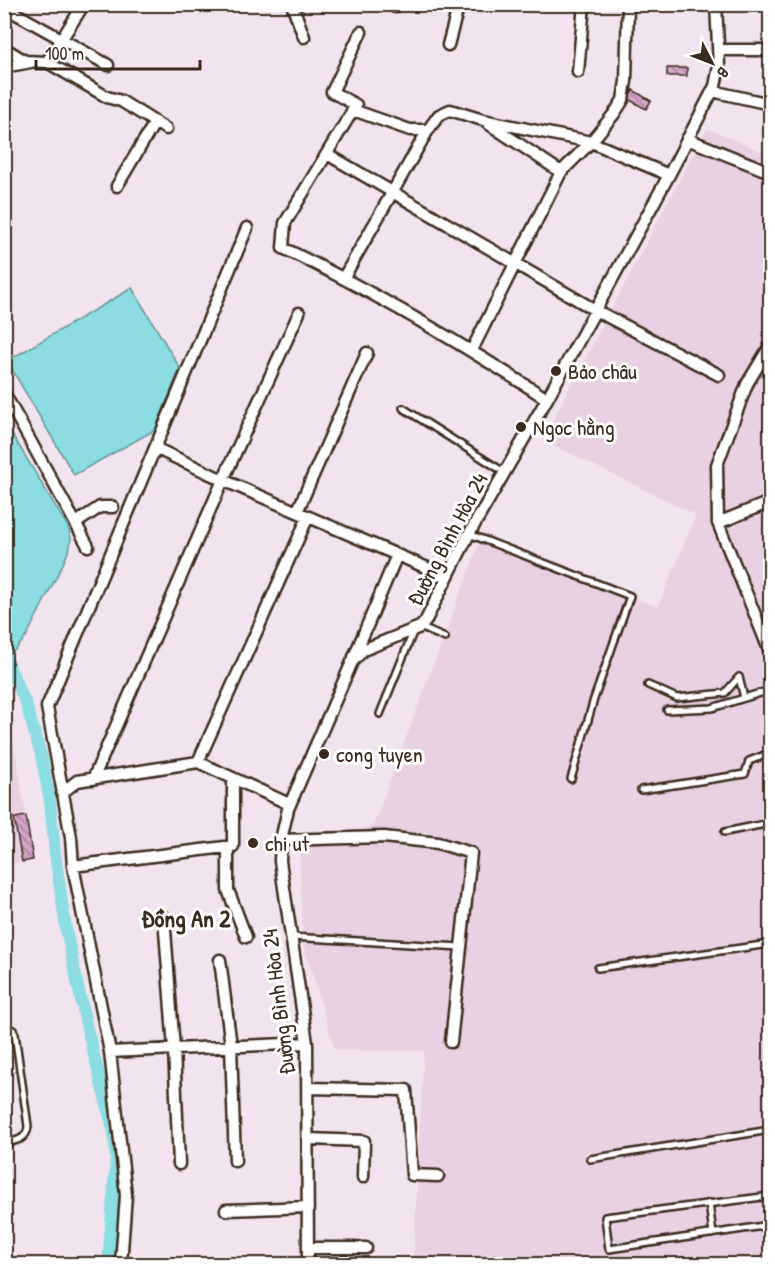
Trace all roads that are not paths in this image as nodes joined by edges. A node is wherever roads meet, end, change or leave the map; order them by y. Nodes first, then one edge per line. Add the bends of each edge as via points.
1 (292, 4) edge
2 (459, 4) edge
3 (584, 4) edge
4 (628, 4) edge
5 (731, 4) edge
6 (83, 5) edge
7 (716, 5) edge
8 (4, 7) edge
9 (361, 32) dead end
10 (304, 37) dead end
11 (63, 39) junction
12 (448, 45) dead end
13 (4, 48) edge
14 (719, 50) junction
15 (771, 50) edge
16 (42, 62) junction
17 (108, 65) dead end
18 (4, 67) edge
19 (578, 72) dead end
20 (712, 91) junction
21 (771, 104) edge
22 (353, 110) junction
23 (483, 120) junction
24 (155, 122) junction
25 (166, 129) dead end
26 (428, 130) junction
27 (687, 139) junction
28 (591, 142) junction
29 (327, 154) junction
30 (561, 172) junction
31 (771, 172) edge
32 (669, 175) junction
33 (117, 186) dead end
34 (392, 193) junction
35 (248, 228) dead end
36 (516, 262) junction
37 (344, 277) junction
38 (595, 310) junction
39 (299, 313) dead end
40 (771, 346) edge
41 (472, 350) junction
42 (367, 353) dead end
43 (719, 375) dead end
44 (4, 393) edge
45 (547, 399) junction
46 (403, 408) dead end
47 (155, 448) junction
48 (504, 472) junction
49 (223, 480) junction
50 (771, 502) edge
51 (113, 507) dead end
52 (297, 512) junction
53 (308, 517) junction
54 (76, 523) junction
55 (718, 523) junction
56 (469, 534) junction
57 (88, 546) dead end
58 (397, 555) junction
59 (446, 576) junction
60 (417, 628) junction
61 (445, 638) dead end
62 (771, 652) edge
63 (352, 662) junction
64 (648, 686) dead end
65 (771, 690) edge
66 (744, 698) junction
67 (667, 710) dead end
68 (380, 714) dead end
69 (771, 753) edge
70 (198, 762) junction
71 (93, 779) junction
72 (233, 779) junction
73 (571, 780) dead end
74 (641, 790) dead end
75 (62, 793) junction
76 (290, 804) junction
77 (771, 823) edge
78 (725, 832) dead end
79 (281, 840) junction
80 (228, 847) junction
81 (73, 866) junction
82 (164, 917) dead end
83 (246, 937) dead end
84 (291, 937) junction
85 (771, 944) edge
86 (461, 947) junction
87 (220, 960) dead end
88 (598, 968) dead end
89 (4, 1025) edge
90 (451, 1042) dead end
91 (307, 1043) junction
92 (231, 1046) junction
93 (174, 1049) junction
94 (110, 1052) junction
95 (308, 1088) junction
96 (771, 1130) edge
97 (308, 1139) junction
98 (4, 1143) edge
99 (590, 1159) dead end
100 (235, 1161) dead end
101 (179, 1164) dead end
102 (438, 1176) dead end
103 (363, 1177) dead end
104 (771, 1196) edge
105 (709, 1203) junction
106 (308, 1207) junction
107 (226, 1210) dead end
108 (771, 1226) edge
109 (713, 1234) junction
110 (309, 1248) junction
111 (366, 1248) dead end
112 (121, 1264) edge
113 (308, 1264) edge

1 - 10 street
2 - 12 street
3 - 19 street
4 - 28 street via 623,100
5 - 7 lane
6 - 11 street
7 - 14 street, Đường Bình Hòa 24
8 - 11 street
9 - 22 street via 332,92 356,105
11 - 16 street
11 - 17 street
13 - 16 street via 25,61
14 - 15 street
14 - 20 street, Đường Bình Hòa 24
16 - 18 street
16 - 24 street via 107,97 121,100
20 - 21 street
20 - 27 street, Đường Bình Hòa 24
22 - 26 street via 410,130
22 - 29 street
23 - 26 street via 450,110 439,115
23 - 28 street
23 - 30 street
24 - 25 street
24 - 33 street
26 - 34 street
27 - 31 street
27 - 32 street, Đường Bình Hòa 24
28 - 30 street
28 - 32 street
29 - 34 street
29 - 37 street via 285,223 282,248
30 - 36 street
32 - 38 street, Đường Bình Hòa 24
34 - 36 street
34 - 37 street
35 - 47 street
36 - 38 street
36 - 41 street
37 - 41 street
38 - 43 street
38 - 45 street, Đường Bình Hòa 24
39 - 49 street
40 - 55 street via 747,384 717,465
41 - 45 street
42 - 52 street
44 - 54 street
45 - 48 street, Đường Bình Hòa 24
46 - 48 lane
47 - 49 street
47 - 75 street via 47,707
48 - 56 street, Đường Bình Hòa 24
49 - 52 street
49 - 71 street
50 - 55 street
51 - 54 street via 100,507
52 - 53 street
53 - 58 street
53 - 70 street
54 - 57 street
55 - 62 street
56 - 59 street, Đường Bình Hòa 24
56 - 73 lane via 630,596
58 - 59 street
58 - 63 street
59 - 60 street, Đường Bình Hòa 24 via 429,615
60 - 61 lane
60 - 63 street, Đường Bình Hòa 24 via 363,650
60 - 68 lane
63 - 76 street, Đường Bình Hòa 24
64 - 66 lane via 677,698 725,693 739,677
65 - 66 lane
66 - 67 lane via 712,708
69 - 74 lane via 749,761 745,774
70 - 71 street
70 - 72 street
71 - 75 street via 77,781
72 - 76 street
72 - 80 street via 233,846
75 - 81 street
76 - 79 street, Đường Bình Hòa 24
77 - 78 lane
79 - 84 street, Đường Bình Hòa 24 via 280,861
79 - 86 street via 384,837 438,843 471,853
80 - 81 street
80 - 83 street via 228,890
81 - 94 street
82 - 93 street
84 - 86 lane
84 - 91 street, Đường Bình Hòa 24
85 - 88 lane
86 - 90 street
87 - 92 street
89 - 98 lane via 15,1034 28,1126 22,1138
91 - 92 street
91 - 95 street, Đường Bình Hòa 24
92 - 93 street
92 - 100 street
93 - 94 street
93 - 101 street
94 - 112 street via 126,1195
95 - 97 street, Đường Bình Hòa 24
95 - 102 street via 406,1090 412,1175
96 - 99 lane
97 - 103 street via 364,1141
97 - 106 street, Đường Bình Hòa 24
104 - 105 lane
105 - 109 lane
105 - 109 lane via 605,1217 609,1249
106 - 107 street
106 - 110 street, Đường Bình Hòa 24
108 - 109 lane
110 - 111 street
110 - 113 street, Đường Bình Hòa 24

